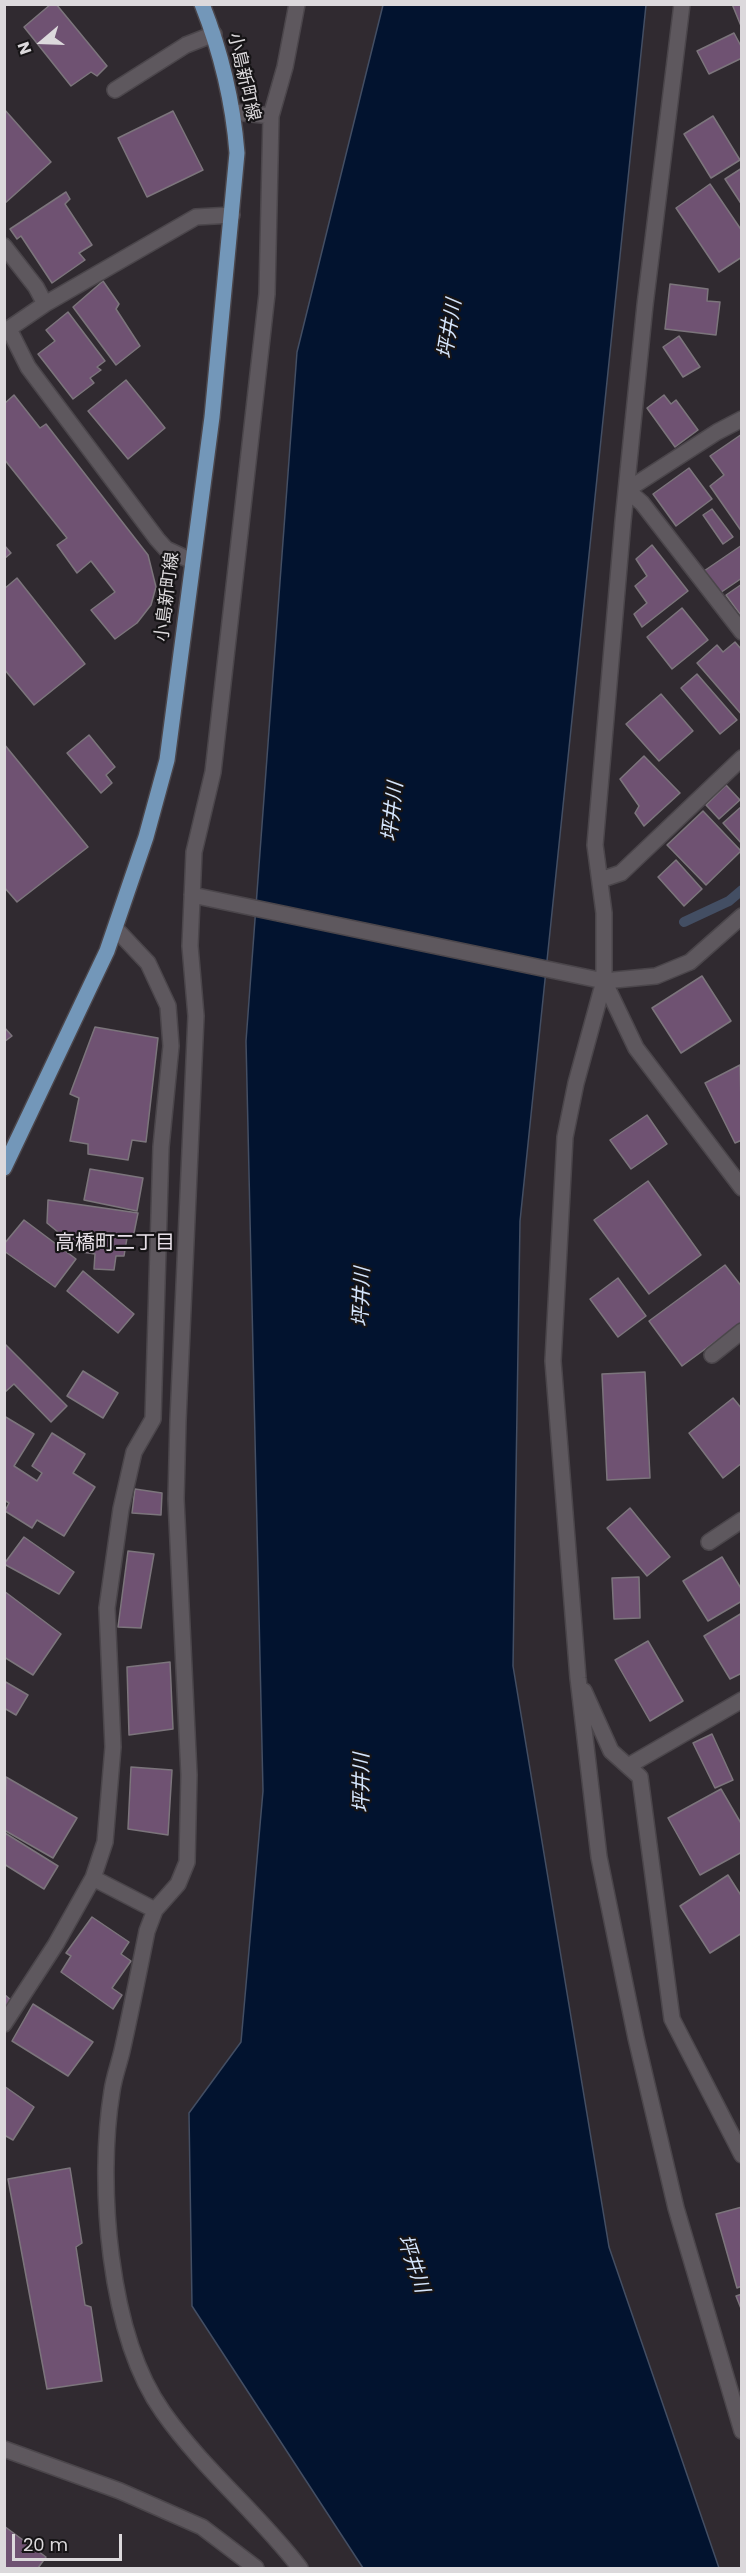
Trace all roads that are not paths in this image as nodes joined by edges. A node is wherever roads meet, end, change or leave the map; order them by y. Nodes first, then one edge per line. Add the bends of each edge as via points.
1 (202, 4) edge
2 (297, 4) edge
3 (682, 4) edge
4 (214, 34) junction
5 (115, 90) dead end
6 (234, 112) junction
7 (271, 116) junction
8 (232, 215) junction
9 (4, 246) edge
10 (45, 304) junction
11 (7, 331) edge
12 (741, 419) edge
13 (627, 490) junction
14 (192, 561) junction
15 (741, 632) edge
16 (741, 758) edge
17 (600, 880) junction
18 (192, 895) junction
19 (741, 916) edge
20 (115, 928) junction
21 (604, 981) junction
22 (4, 1168) edge
23 (741, 1188) edge
24 (160, 1206) junction
25 (187, 1208) junction
26 (741, 1330) edge
27 (712, 1355) dead end
28 (741, 1520) edge
29 (709, 1542) dead end
30 (578, 1678) junction
31 (741, 1700) edge
32 (628, 1766) junction
33 (93, 1878) junction
34 (155, 1910) junction
35 (4, 2024) edge
36 (741, 2155) edge
37 (741, 2431) edge
38 (4, 2449) edge
39 (256, 2568) edge
40 (300, 2568) edge

1 - 4 main road, 小島新町線
2 - 7 street
3 - 13 street
4 - 5 street via 186,45
4 - 6 main road, 小島新町線
6 - 7 street
6 - 8 main road, 小島新町線 via 237,153
7 - 18 street via 267,294 213,772 194,852
8 - 10 street via 196,217
8 - 14 main road, 小島新町線 via 212,417
9 - 10 street
10 - 11 street
11 - 14 street via 28,367 157,539 166,549
12 - 13 street
13 - 15 street via 642,503
13 - 17 street via 595,844
14 - 20 main road, 小島新町線 via 167,760
16 - 17 street via 621,873
17 - 21 street
18 - 21 street
18 - 25 street via 190,946 196,1016
19 - 21 street via 690,962 656,976
20 - 22 main road, 小島新町線
20 - 24 street via 148,963 168,1006 171,1046 161,1147
21 - 23 street via 636,1048
21 - 30 street via 565,1137 553,1361
24 - 25 street
24 - 33 street via 153,1419 134,1452 121,1509 107,1608 113,1747 105,1842
25 - 34 street via 176,1499 189,1775 187,1862 177,1884
26 - 27 street
28 - 29 street
30 - 32 street via 611,1751
30 - 37 street via 599,1857 636,2038 676,2208
31 - 32 street
32 - 36 street via 640,1777 672,2019
33 - 34 street
33 - 35 street
34 - 40 street via 112,2090 106,2166 112,2260 126,2330 138,2365 161,2410 198,2458 281,2543
38 - 39 street via 120,2491 202,2527

